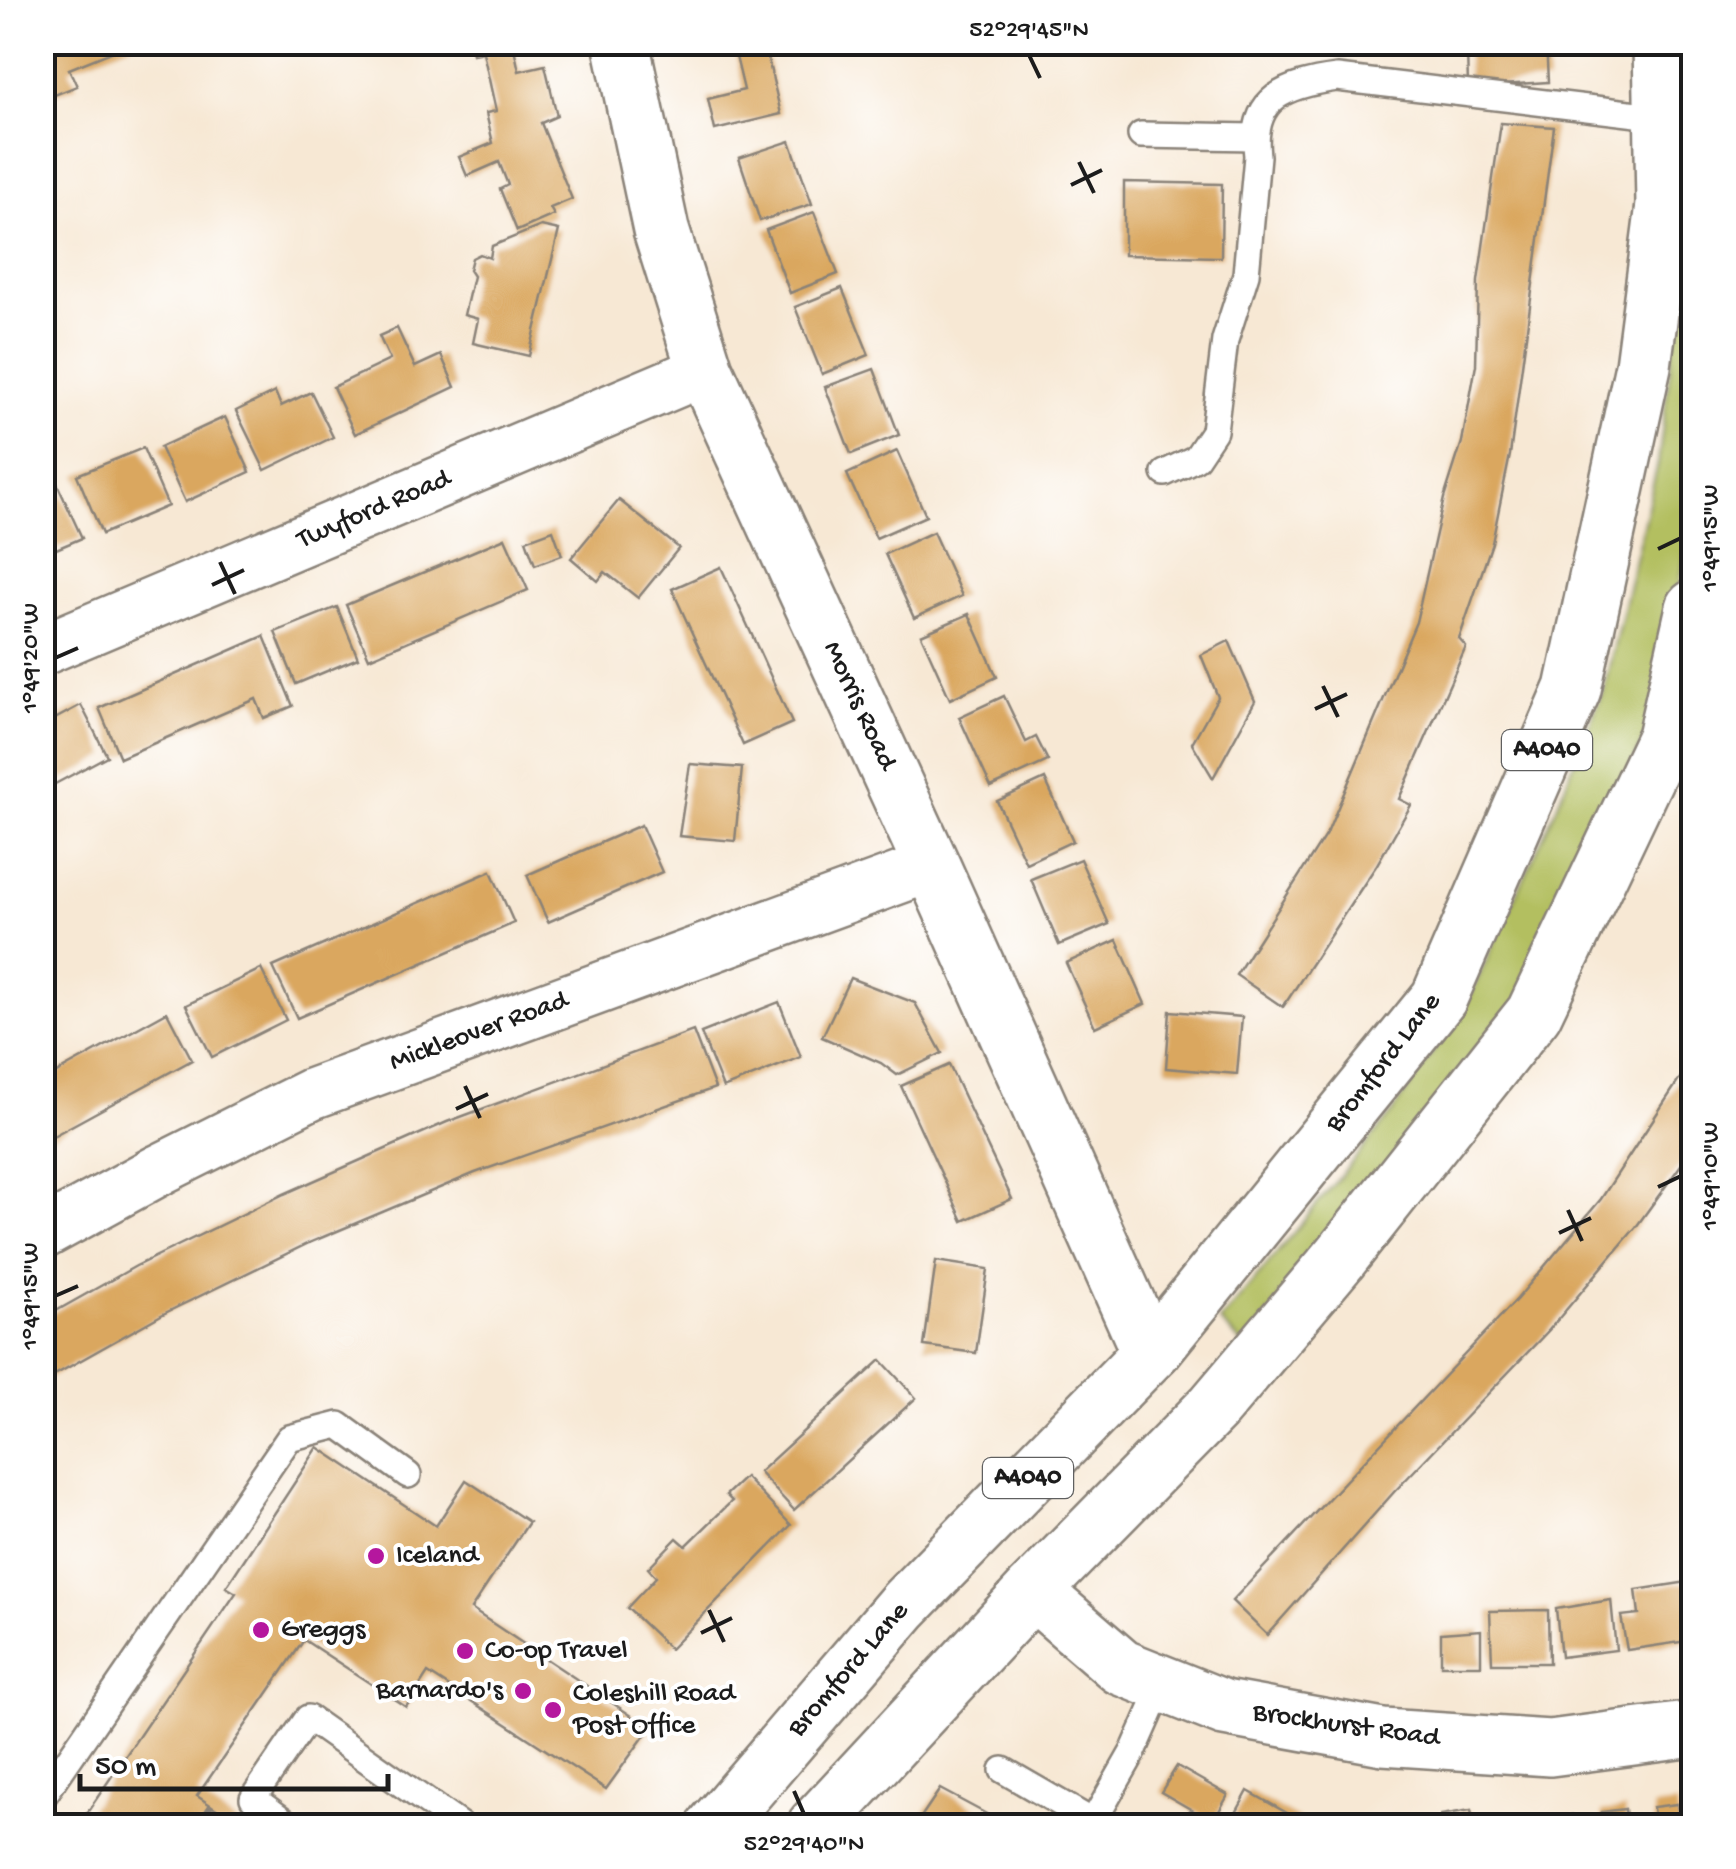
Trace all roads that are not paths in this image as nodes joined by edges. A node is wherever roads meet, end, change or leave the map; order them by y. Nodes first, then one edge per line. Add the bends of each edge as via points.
1 (621, 42) edge
2 (1661, 42) edge
3 (1662, 117) junction
4 (1141, 136) dead end
5 (1254, 137) junction
6 (705, 370) junction
7 (1164, 473) dead end
8 (1694, 608) edge
9 (42, 650) edge
10 (932, 866) junction
11 (42, 1234) edge
12 (1154, 1349) junction
13 (1214, 1407) junction
14 (408, 1475) dead end
15 (1034, 1591) junction
16 (1163, 1684) junction
17 (1694, 1729) edge
18 (1004, 1770) dead end
19 (42, 1798) edge
20 (1097, 1824) edge
21 (292, 1826) edge
22 (461, 1826) edge
23 (714, 1826) edge
24 (815, 1826) edge

1 - 6 main road, Morris Road via 661,230
2 - 3 main road, Bromford Lane / A4040
3 - 5 lane via 1337,78 1299,84 1272,98
3 - 12 main road, Bromford Lane / A4040 via 1664,205 1643,366 1573,690 1439,998
4 - 5 lane
5 - 7 lane via 1246,274 1225,340 1214,432 1196,458
6 - 9 street, Twyford Road
6 - 10 main road, Morris Road
8 - 13 main road, A4040 via 1665,736 1534,1013
10 - 11 street, Mickleover Road via 311,1094
10 - 12 main road, Morris Road via 1140,1334
12 - 13 main road, Morris Road
12 - 23 main road, Bromford Lane / A4040 via 903,1606
13 - 15 main road, A4040
14 - 19 lane via 339,1424 289,1438
15 - 16 main road, Brockhurst Road via 1121,1668
15 - 24 main road, A4040
16 - 17 main road, Brockhurst Road via 1224,1708 1384,1736 1550,1748
16 - 20 lane
18 - 20 lane
21 - 22 lane via 252,1798 308,1718

